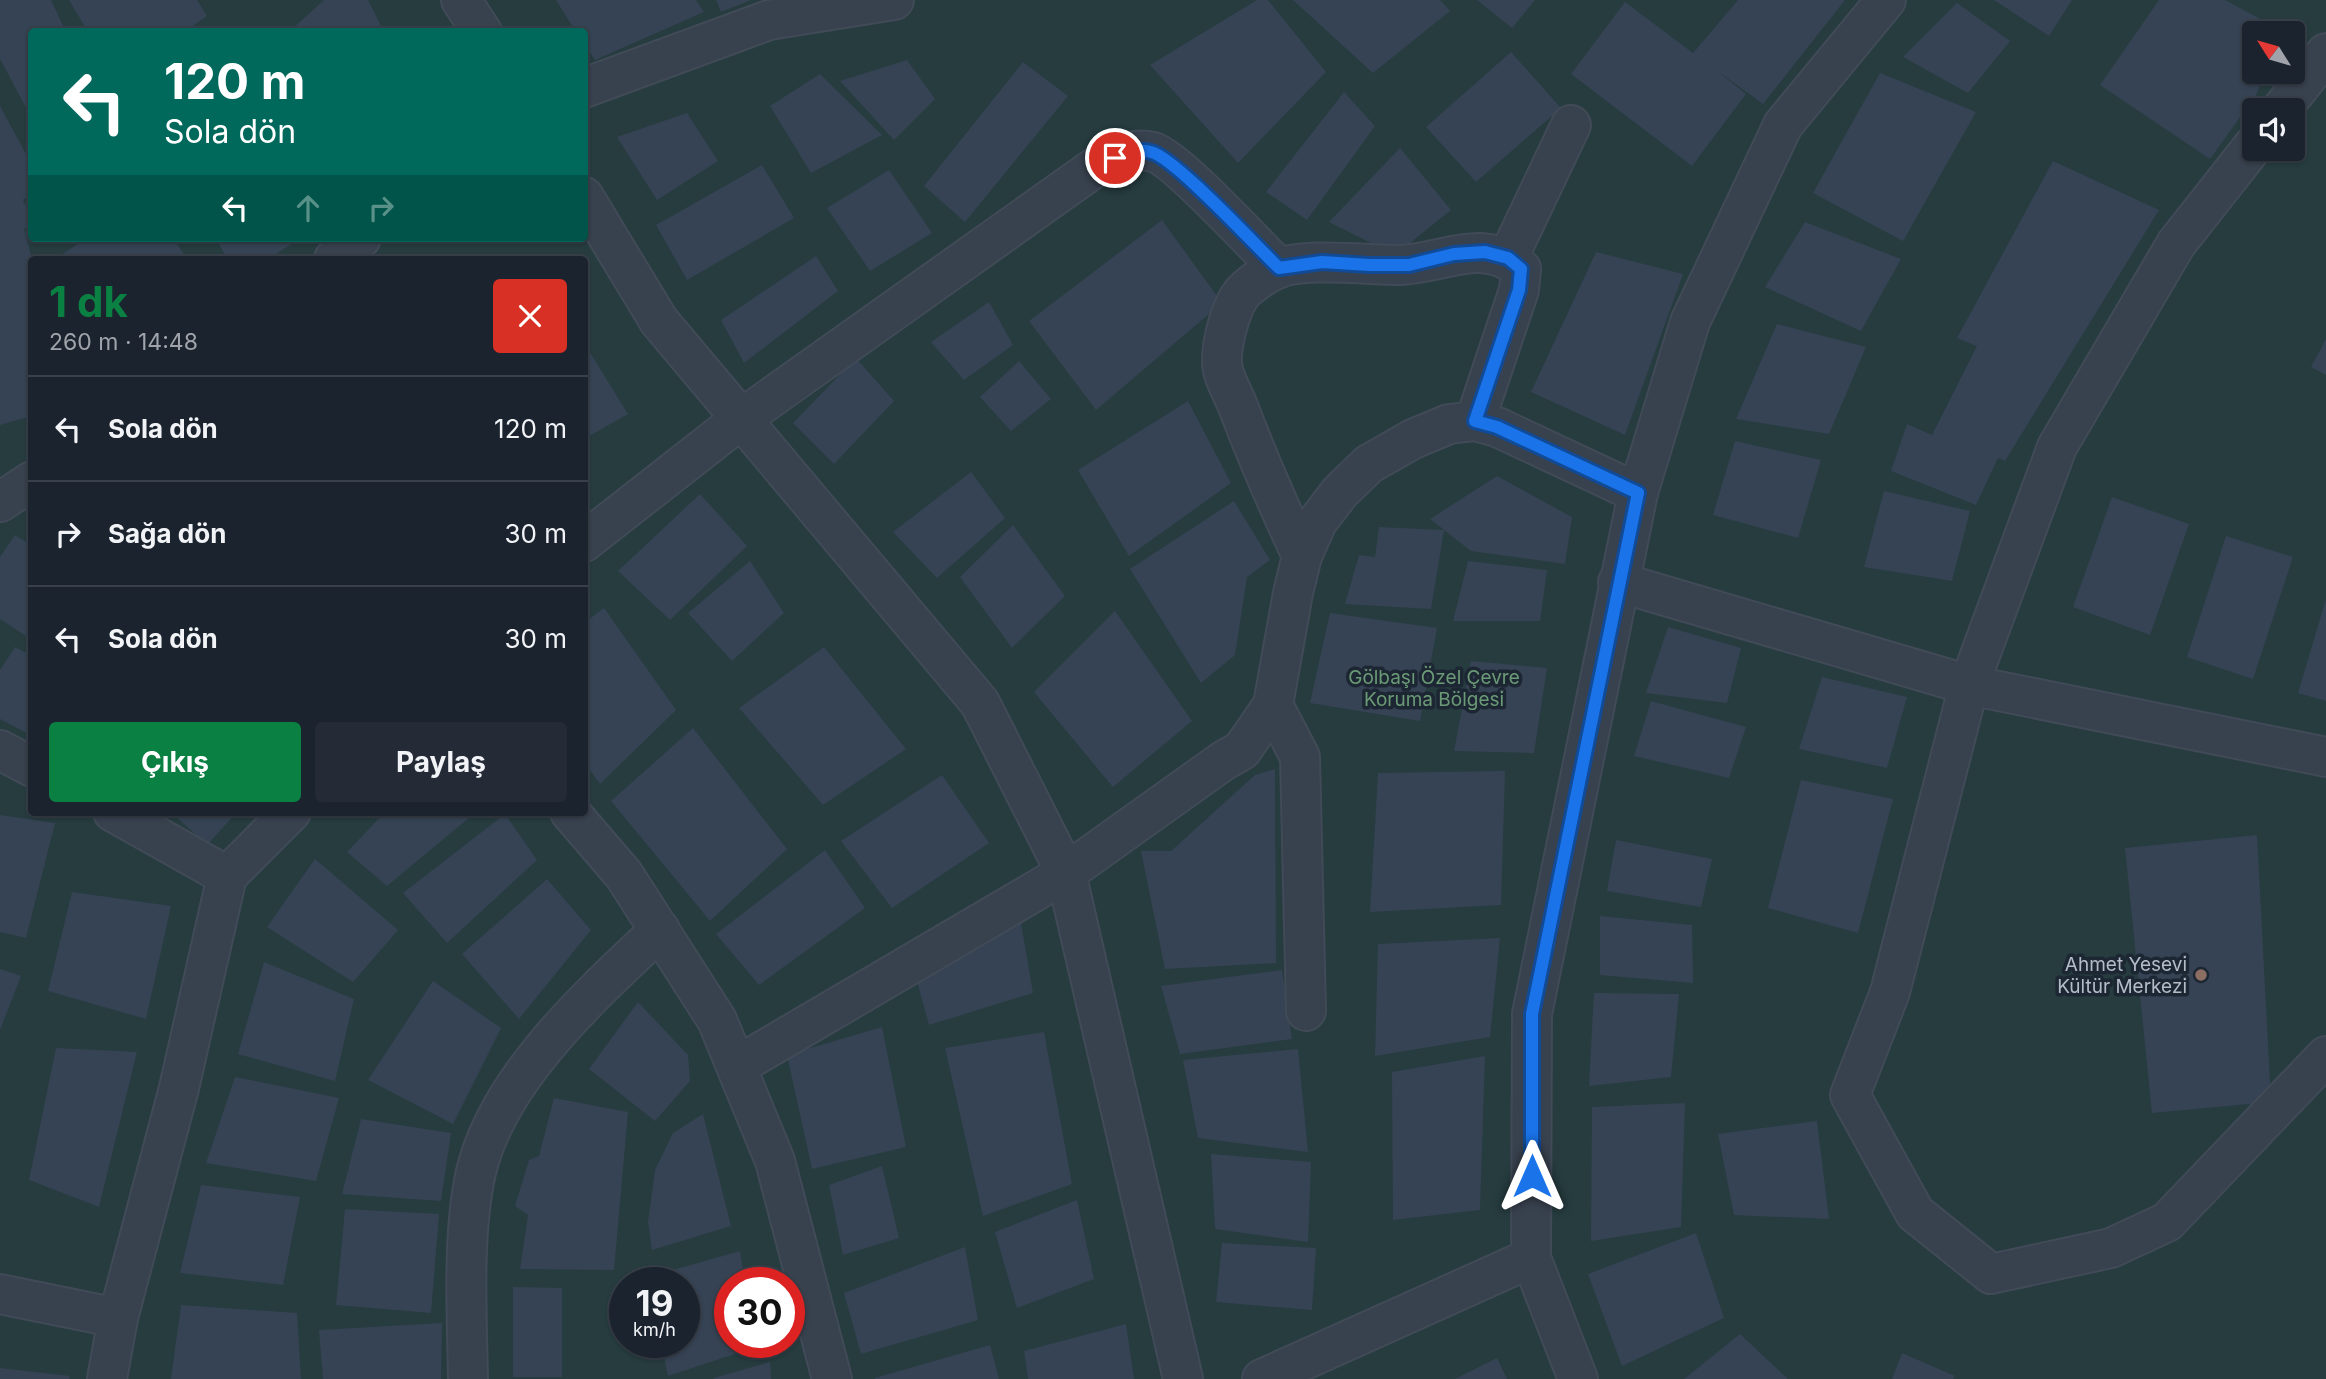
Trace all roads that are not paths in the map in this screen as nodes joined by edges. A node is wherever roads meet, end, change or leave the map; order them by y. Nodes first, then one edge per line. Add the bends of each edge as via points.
1 (461, 0) edge
2 (894, 0) edge
3 (1886, 0) edge
4 (479, 28) edge
5 (2326, 53) edge
6 (588, 87) edge
7 (2290, 98) edge
8 (1571, 125) dead end
9 (2242, 160) edge
10 (588, 204) edge
11 (356, 242) edge
12 (338, 256) edge
13 (1508, 258) junction
14 (1279, 268) junction
15 (741, 419) junction
16 (1475, 421) junction
17 (28, 484) edge
18 (1638, 493) junction
19 (0, 502) edge
20 (588, 539) edge
21 (1302, 556) junction
22 (1618, 582) junction
23 (1969, 685) junction
24 (1273, 705) junction
25 (0, 750) edge
26 (2326, 757) edge
27 (28, 765) edge
28 (120, 816) edge
29 (287, 816) edge
30 (573, 816) edge
31 (1066, 873) junction
32 (227, 876) junction
33 (660, 930) junction
34 (1306, 1011) dead end
35 (2326, 1056) edge
36 (737, 1066) junction
37 (1531, 1258) junction
38 (0, 1294) edge
39 (118, 1318) junction
40 (107, 1379) edge
41 (468, 1379) edge
42 (832, 1379) edge
43 (1183, 1379) edge
44 (1262, 1379) edge
45 (1578, 1379) edge

1 - 4 street
2 - 6 street via 769,20
3 - 18 street via 1783,125 1690,322
5 - 7 street
8 - 13 street
9 - 23 street via 2176,244 2057,447
10 - 15 street via 659,321
11 - 12 street
13 - 14 street via 1485,252 1409,265 1322,262
13 - 16 street via 1521,269 1519,290
14 - 15 street via 1175,166 1154,152 1133,150 1097,166
14 - 21 street via 1244,290 1225,337 1222,365 1262,471
15 - 20 street
15 - 31 street via 980,703
16 - 18 street
16 - 21 street via 1449,424 1369,464 1317,522
17 - 19 street
18 - 22 street
21 - 24 street
22 - 23 street
22 - 37 street via 1532,1014
23 - 26 street
23 - 35 street via 1891,992 1850,1095 1915,1213 1991,1274 2110,1248 2167,1222
24 - 31 street via 1242,750
24 - 34 street via 1300,757
25 - 27 street
28 - 32 street
29 - 32 street
30 - 33 street via 625,875
31 - 36 street
31 - 43 street
32 - 39 street via 180,1088
33 - 36 street via 717,1020
33 - 41 street via 583,1004 517,1083 494,1123 476,1171 469,1224
36 - 42 street via 775,1161
37 - 44 street
37 - 45 street
38 - 39 street
39 - 40 street

